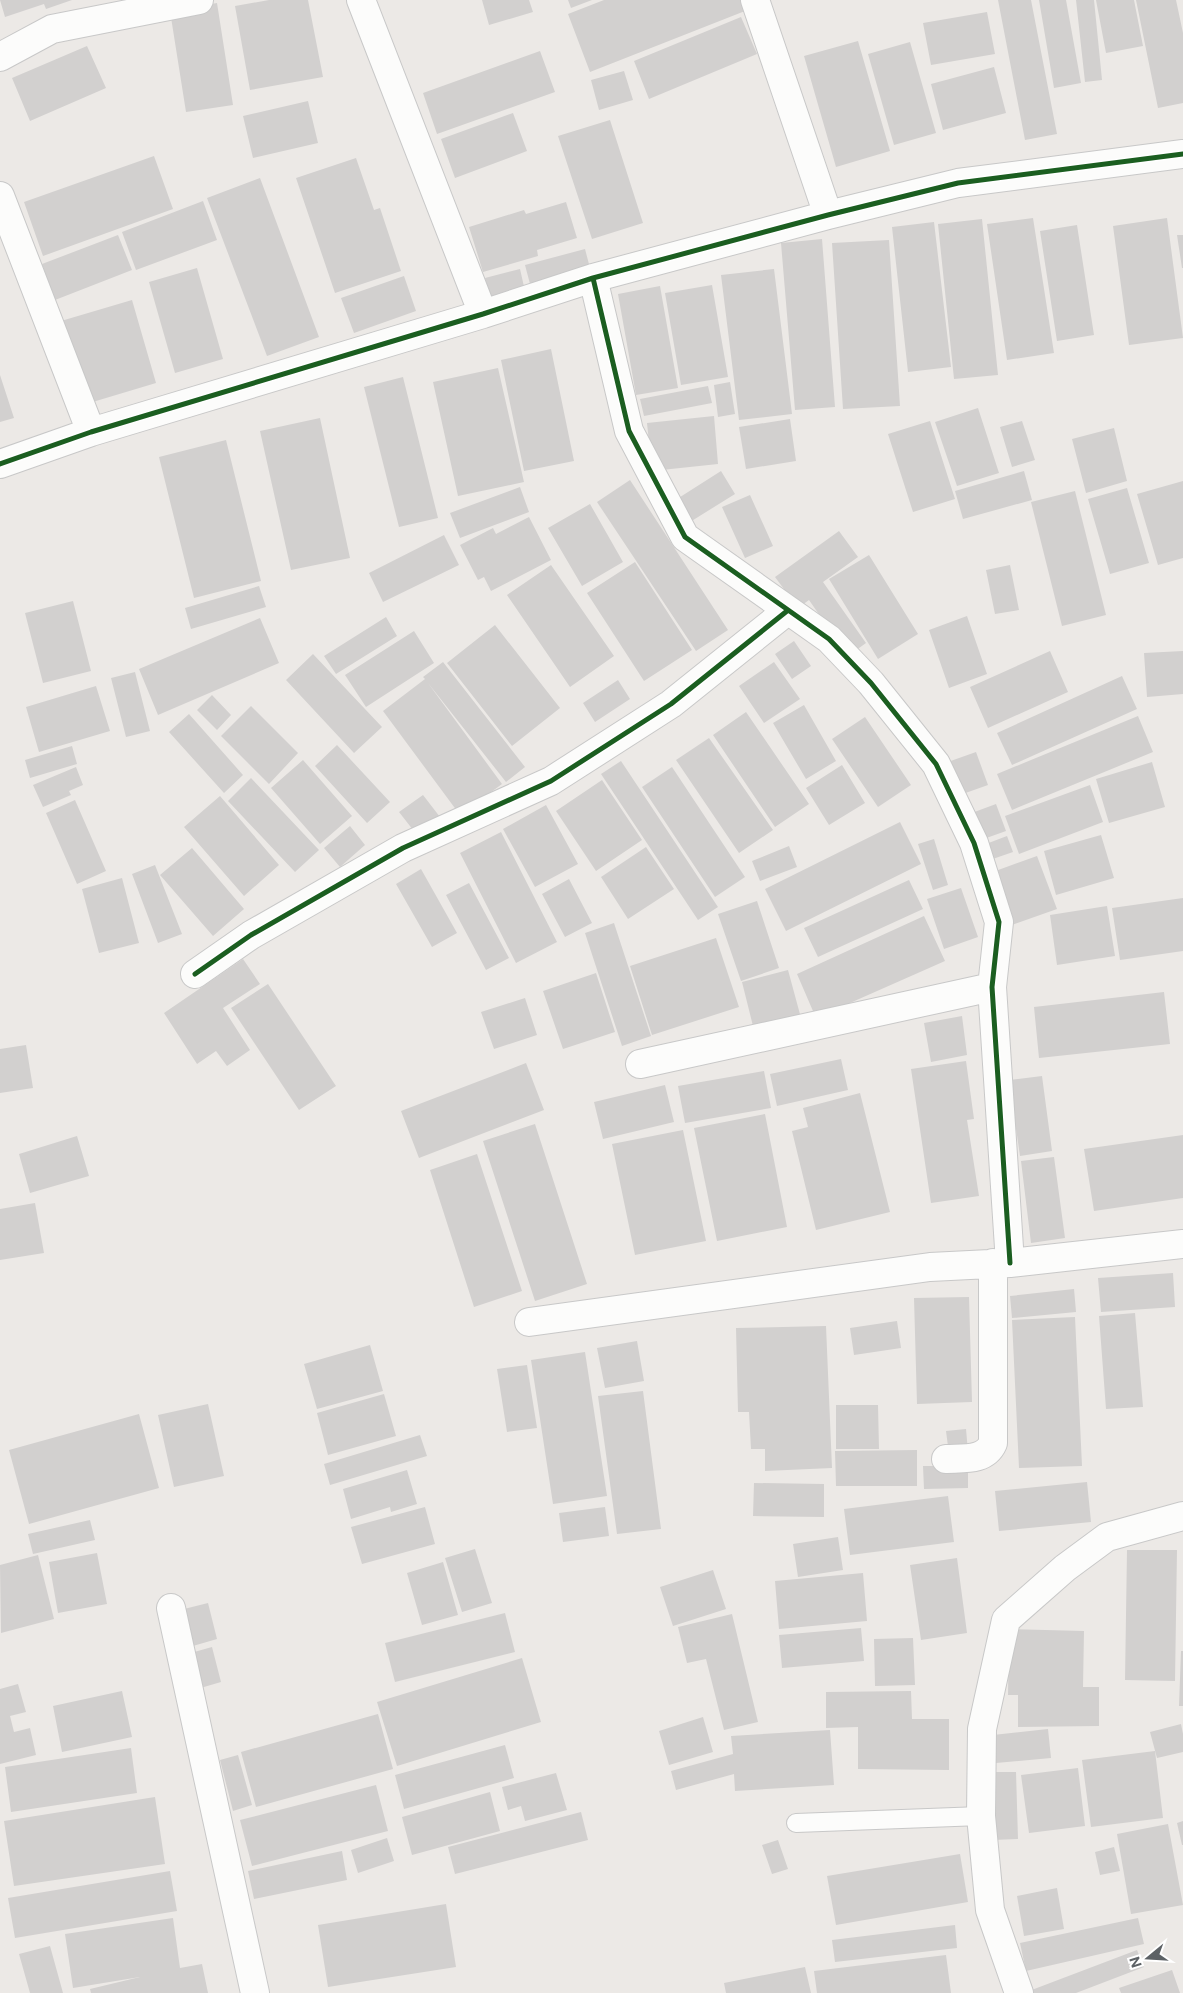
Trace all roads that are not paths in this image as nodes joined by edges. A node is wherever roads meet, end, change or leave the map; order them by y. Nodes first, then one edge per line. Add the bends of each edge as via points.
1 (200, 0) edge
2 (360, 0) edge
3 (755, 0) edge
4 (0, 57) edge
5 (1183, 154) edge
6 (0, 196) edge
7 (828, 215) junction
8 (593, 278) junction
9 (484, 314) junction
10 (91, 432) junction
11 (0, 464) edge
12 (787, 611) junction
13 (195, 974) dead end
14 (992, 987) junction
15 (640, 1064) dead end
16 (1183, 1244) edge
17 (1002, 1263) junction
18 (529, 1322) dead end
19 (946, 1459) dead end
20 (1183, 1516) edge
21 (172, 1608) dead end
22 (981, 1816) junction
23 (796, 1823) dead end
24 (254, 1993) edge
25 (1018, 1993) edge

1 - 4 street via 52,30
2 - 9 street
3 - 7 street
5 - 7 street via 958,183
6 - 10 street
7 - 8 street
8 - 9 street
8 - 12 street via 629,431 685,538
9 - 10 street
10 - 11 street
12 - 13 street via 671,704 551,782 403,848 251,935
12 - 14 street via 829,639 871,683 936,764 974,843 999,922
14 - 15 street
14 - 17 street
16 - 17 street
17 - 18 street via 930,1267
17 - 19 street via 993,1443 989,1452 977,1458
20 - 22 street via 1107,1537 1065,1568 1006,1620 982,1729
21 - 24 street
22 - 23 lane
22 - 25 street via 990,1910

